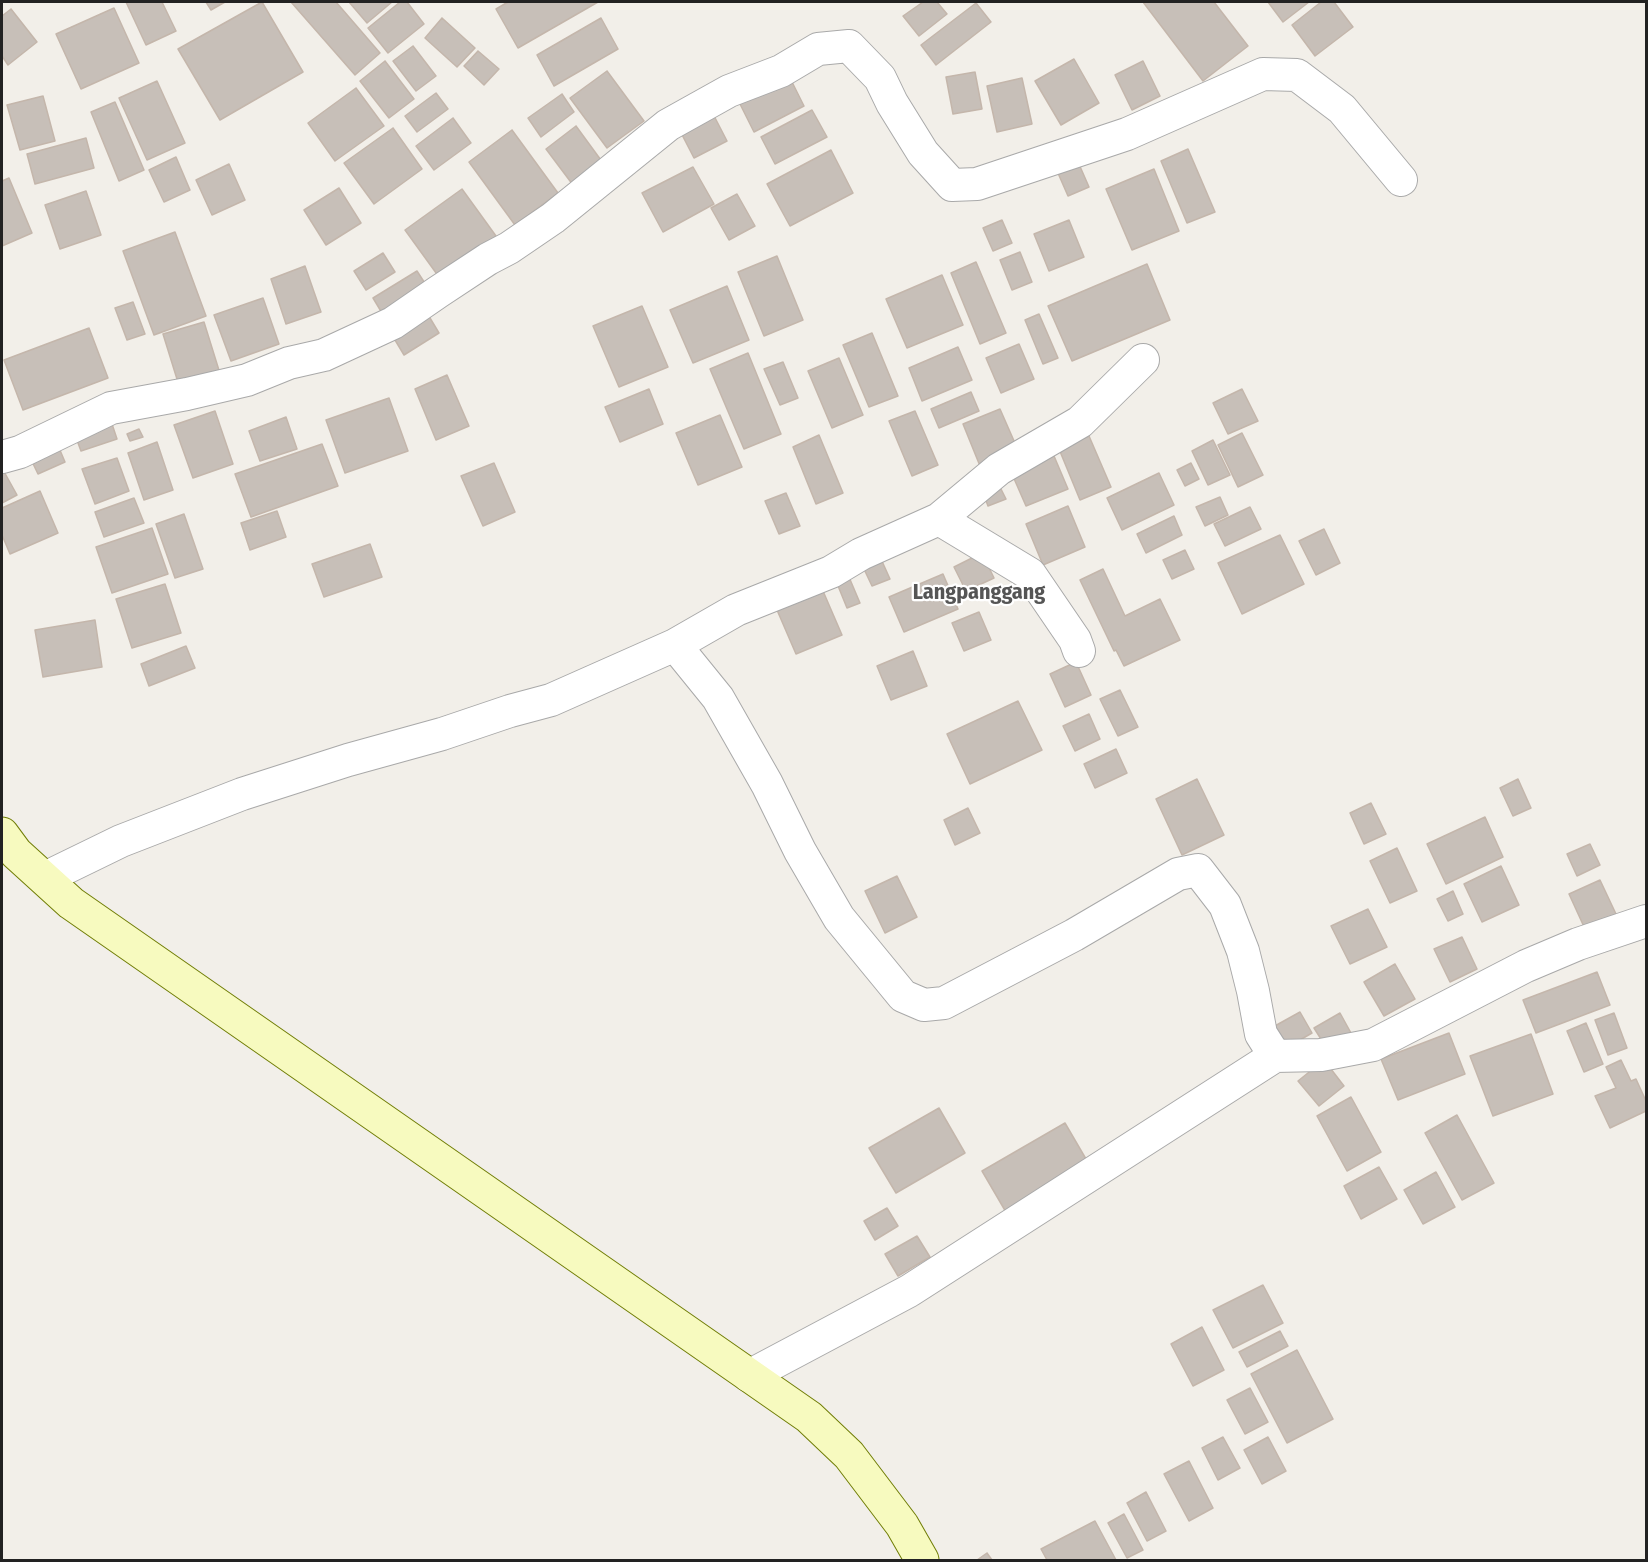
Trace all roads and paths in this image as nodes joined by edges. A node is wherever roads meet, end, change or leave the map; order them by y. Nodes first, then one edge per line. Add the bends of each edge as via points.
1 (1401, 180) dead end
2 (1143, 360) dead end
3 (2, 457) edge
4 (939, 519) junction
5 (675, 645) junction
6 (1079, 651) dead end
7 (2, 834) edge
8 (45, 878) junction
9 (1647, 921) edge
10 (1275, 1056) junction
11 (748, 1376) junction
12 (922, 1560) edge

1 - 3 street via 1342,109 1297,75 1263,74 1127,134 977,184 952,185 923,153 880,78 849,46 819,49 668,124 553,218 393,323 324,355 289,363 247,380 111,408
2 - 4 street via 1080,422 999,469
4 - 5 street via 831,572 736,610
4 - 6 street via 1030,574
5 - 8 street via 551,700 242,794 121,842
5 - 10 street via 718,698 839,918 903,996 924,1005 944,1003 1074,935 1178,874 1197,870 1225,905 1243,951 1261,1034
7 - 8 main road via 16,853
8 - 11 main road via 80,910
9 - 10 street via 1526,966 1373,1045 1321,1055
10 - 11 street via 909,1291
11 - 12 main road via 809,1417 849,1455

